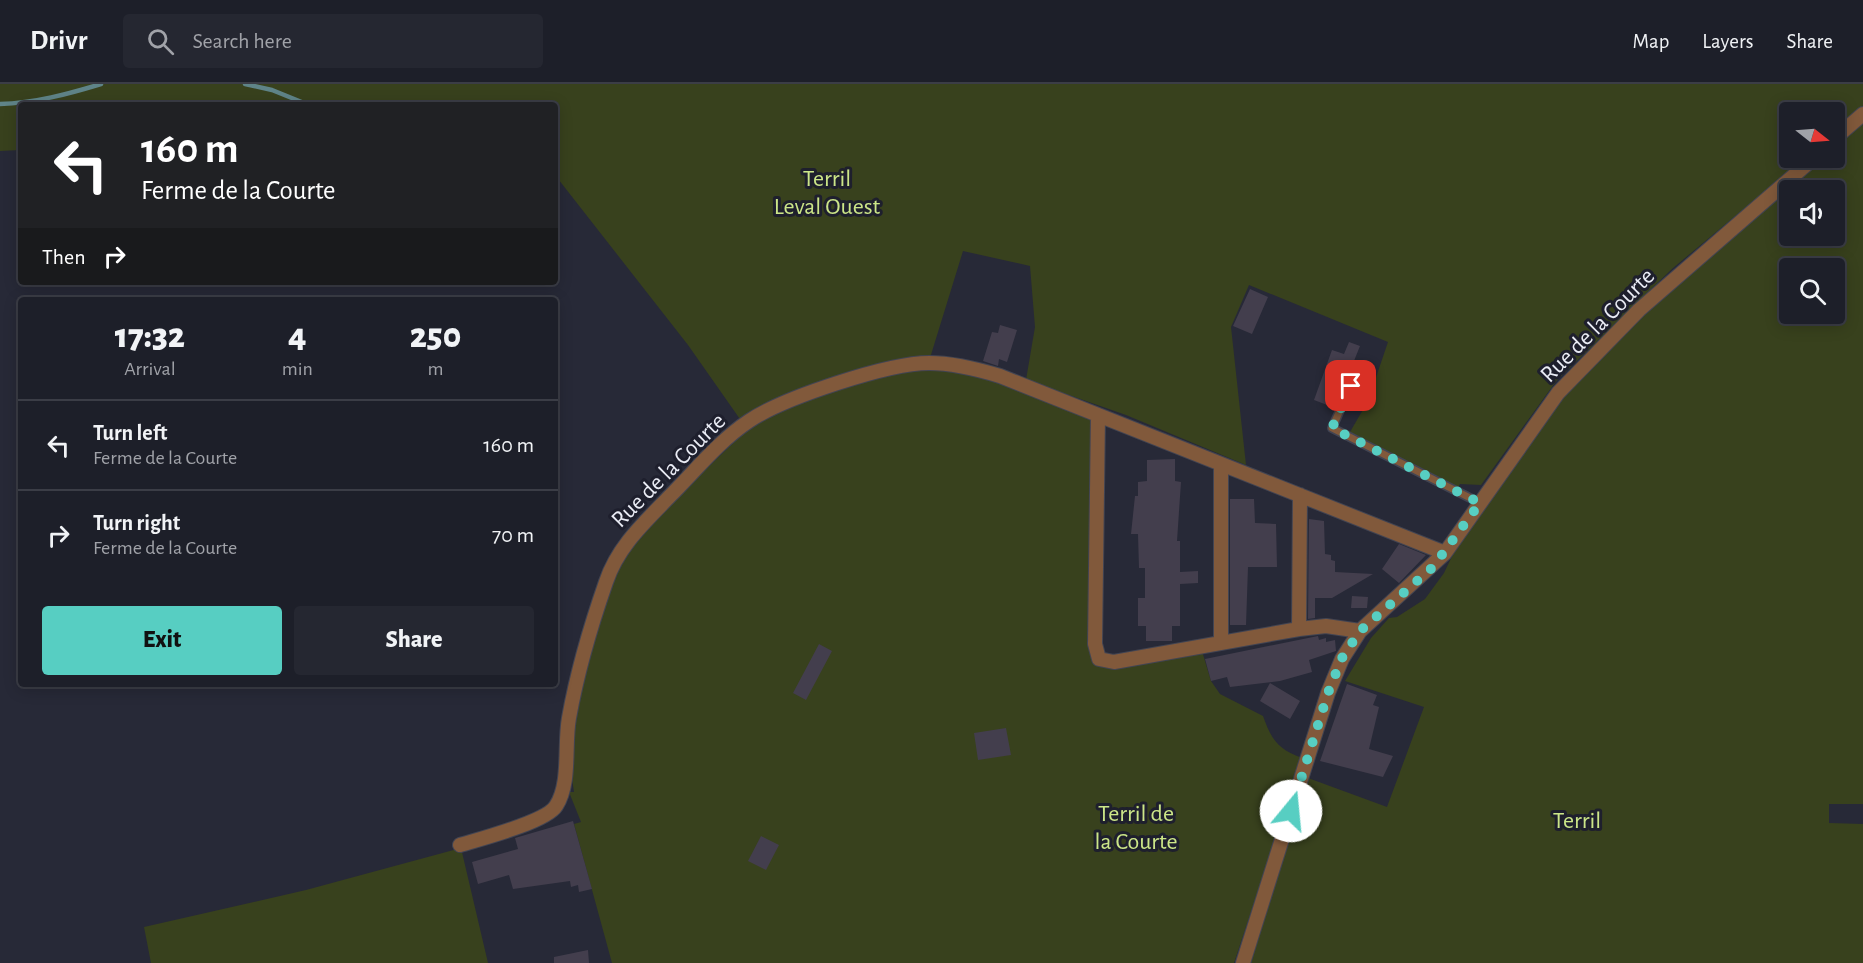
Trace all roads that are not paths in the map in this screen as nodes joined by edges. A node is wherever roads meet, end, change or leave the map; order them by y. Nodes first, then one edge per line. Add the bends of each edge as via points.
1 (1863, 114) edge
2 (1845, 130) edge
3 (1802, 168) edge
4 (1351, 386) dead end
5 (1098, 416) junction
6 (1221, 465) junction
7 (1300, 495) junction
8 (1480, 503) junction
9 (1445, 553) junction
10 (1299, 629) junction
11 (1360, 631) junction
12 (1221, 643) junction
13 (460, 845) dead end
14 (1243, 963) edge

1 - 2 street
3 - 8 street, Rue de la Courte via 1639,310 1583,366 1558,393
4 - 8 lane via 1332,428
5 - 6 street, Rue de la Courte
5 - 12 street via 1096,654 1105,662 1114,662
5 - 13 street, Rue de la Courte via 1000,376 957,365 927,363 813,392 747,422 630,537 618,556 606,581 580,673 569,717 562,797 554,810 515,828
6 - 7 street, Rue de la Courte
6 - 12 street
7 - 9 street, Rue de la Courte
7 - 10 street
8 - 9 street, Rue de la Courte
9 - 11 street, Rue de la Courte
10 - 11 street via 1326,626
10 - 12 street
11 - 14 street, Rue de la Courte via 1342,658 1328,693

